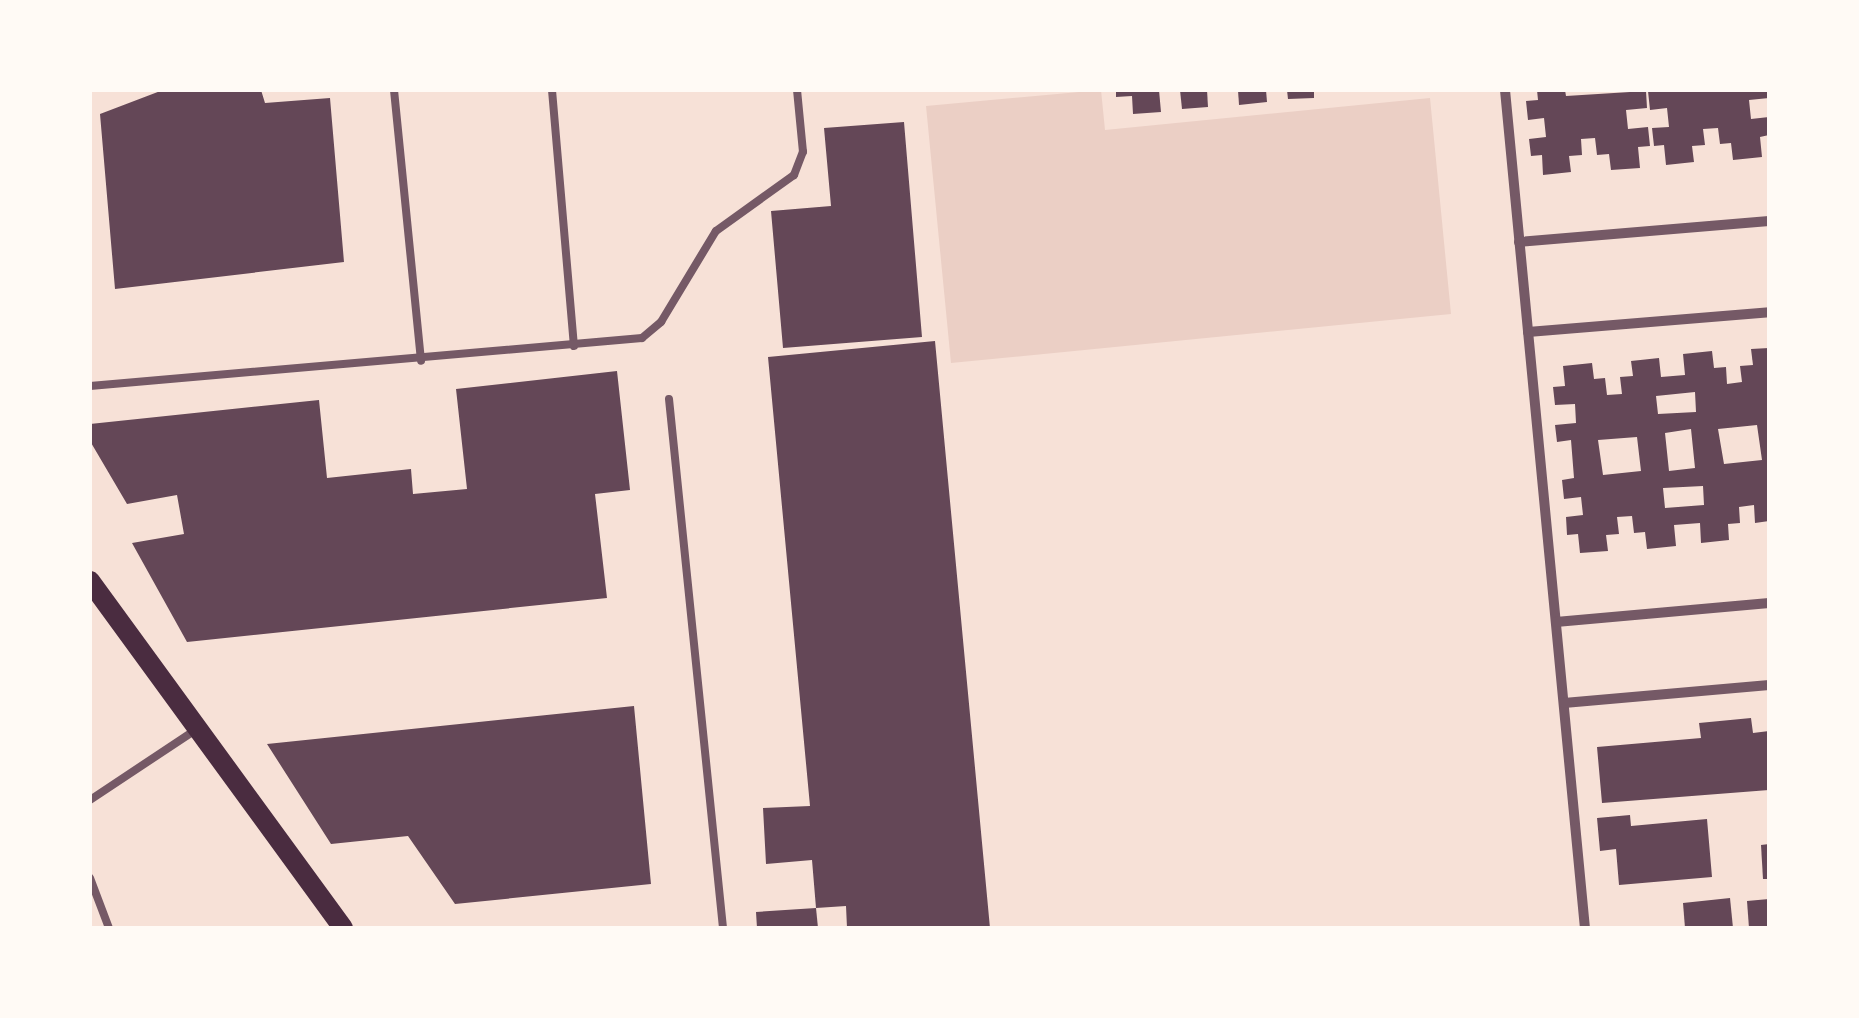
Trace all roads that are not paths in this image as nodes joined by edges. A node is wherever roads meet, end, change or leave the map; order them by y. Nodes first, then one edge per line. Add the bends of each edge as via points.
1 (394, 90) edge
2 (552, 90) edge
3 (797, 90) edge
4 (1504, 90) edge
5 (1769, 221) edge
6 (1520, 242) junction
7 (1769, 312) edge
8 (1528, 332) junction
9 (574, 346) junction
10 (420, 361) junction
11 (90, 386) edge
12 (668, 399) dead end
13 (90, 581) edge
14 (1769, 603) edge
15 (1556, 622) junction
16 (1769, 685) edge
17 (1564, 704) junction
18 (198, 728) junction
19 (90, 800) edge
20 (90, 878) edge
21 (110, 928) edge
22 (343, 928) edge
23 (722, 928) edge
24 (1586, 928) edge

1 - 10 lane
2 - 9 lane
3 - 9 lane via 803,152 794,175 716,231 653,332
4 - 6 street
5 - 6 street
6 - 8 street
7 - 8 street
8 - 15 street
9 - 10 lane
10 - 11 lane
12 - 23 lane
13 - 18 main road
14 - 15 street
15 - 17 street
16 - 17 street
17 - 24 street
18 - 19 lane
18 - 22 main road
20 - 21 lane

